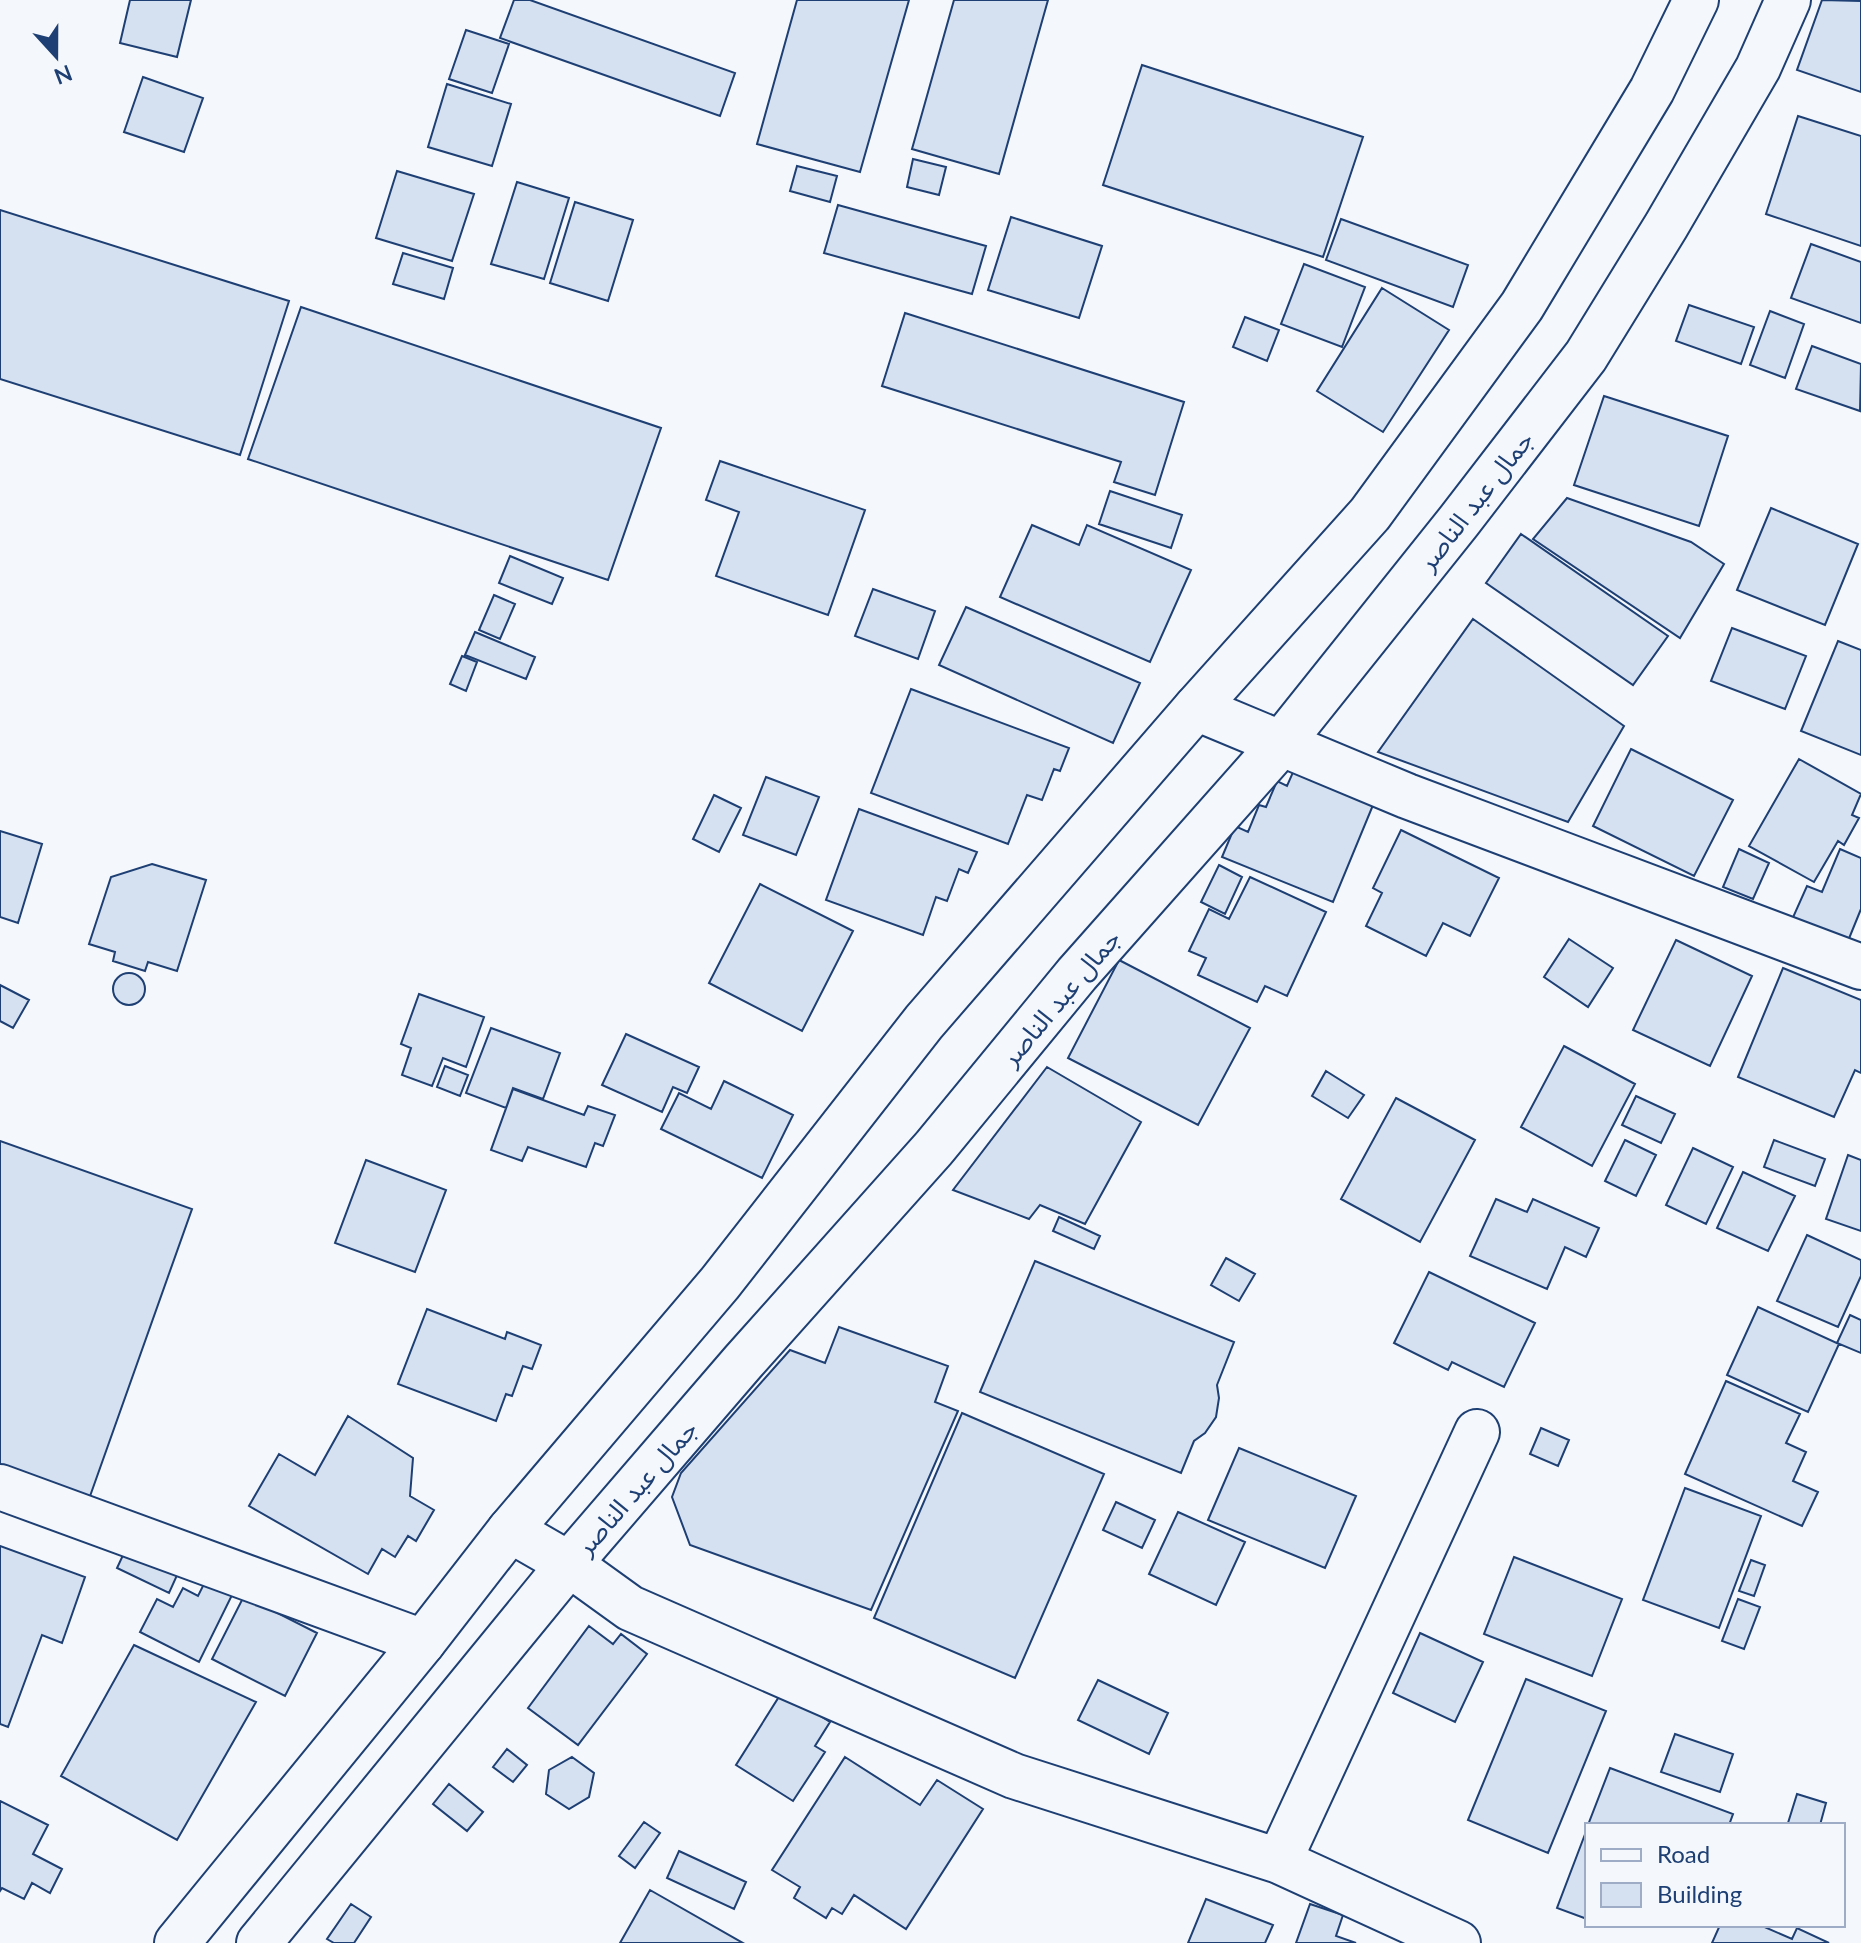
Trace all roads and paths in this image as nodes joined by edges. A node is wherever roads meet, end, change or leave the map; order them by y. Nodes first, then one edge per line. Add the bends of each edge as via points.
1 (1696, 0) edge
2 (1788, 0) edge
3 (1196, 708) junction
4 (1280, 745) junction
5 (1861, 967) edge
6 (1477, 1432) dead end
7 (0, 1487) edge
8 (510, 1530) junction
9 (569, 1564) junction
10 (423, 1642) junction
11 (1279, 1861) junction
12 (177, 1943) edge
13 (259, 1943) edge
14 (1458, 1943) edge

1 - 3 main road via 1652,90 1522,306 1370,514
2 - 4 main road, جمال عبد الناصر via 1758,68 1586,356
3 - 4 main road
3 - 8 main road via 924,1022 720,1283
4 - 5 main road
4 - 9 main road, جمال عبد الناصر
6 - 11 main road
7 - 10 main road
8 - 9 main road
8 - 10 main road
9 - 11 main road via 630,1608 1014,1776
9 - 13 main road, جمال عبد الناصر
10 - 12 main road
11 - 14 main road

